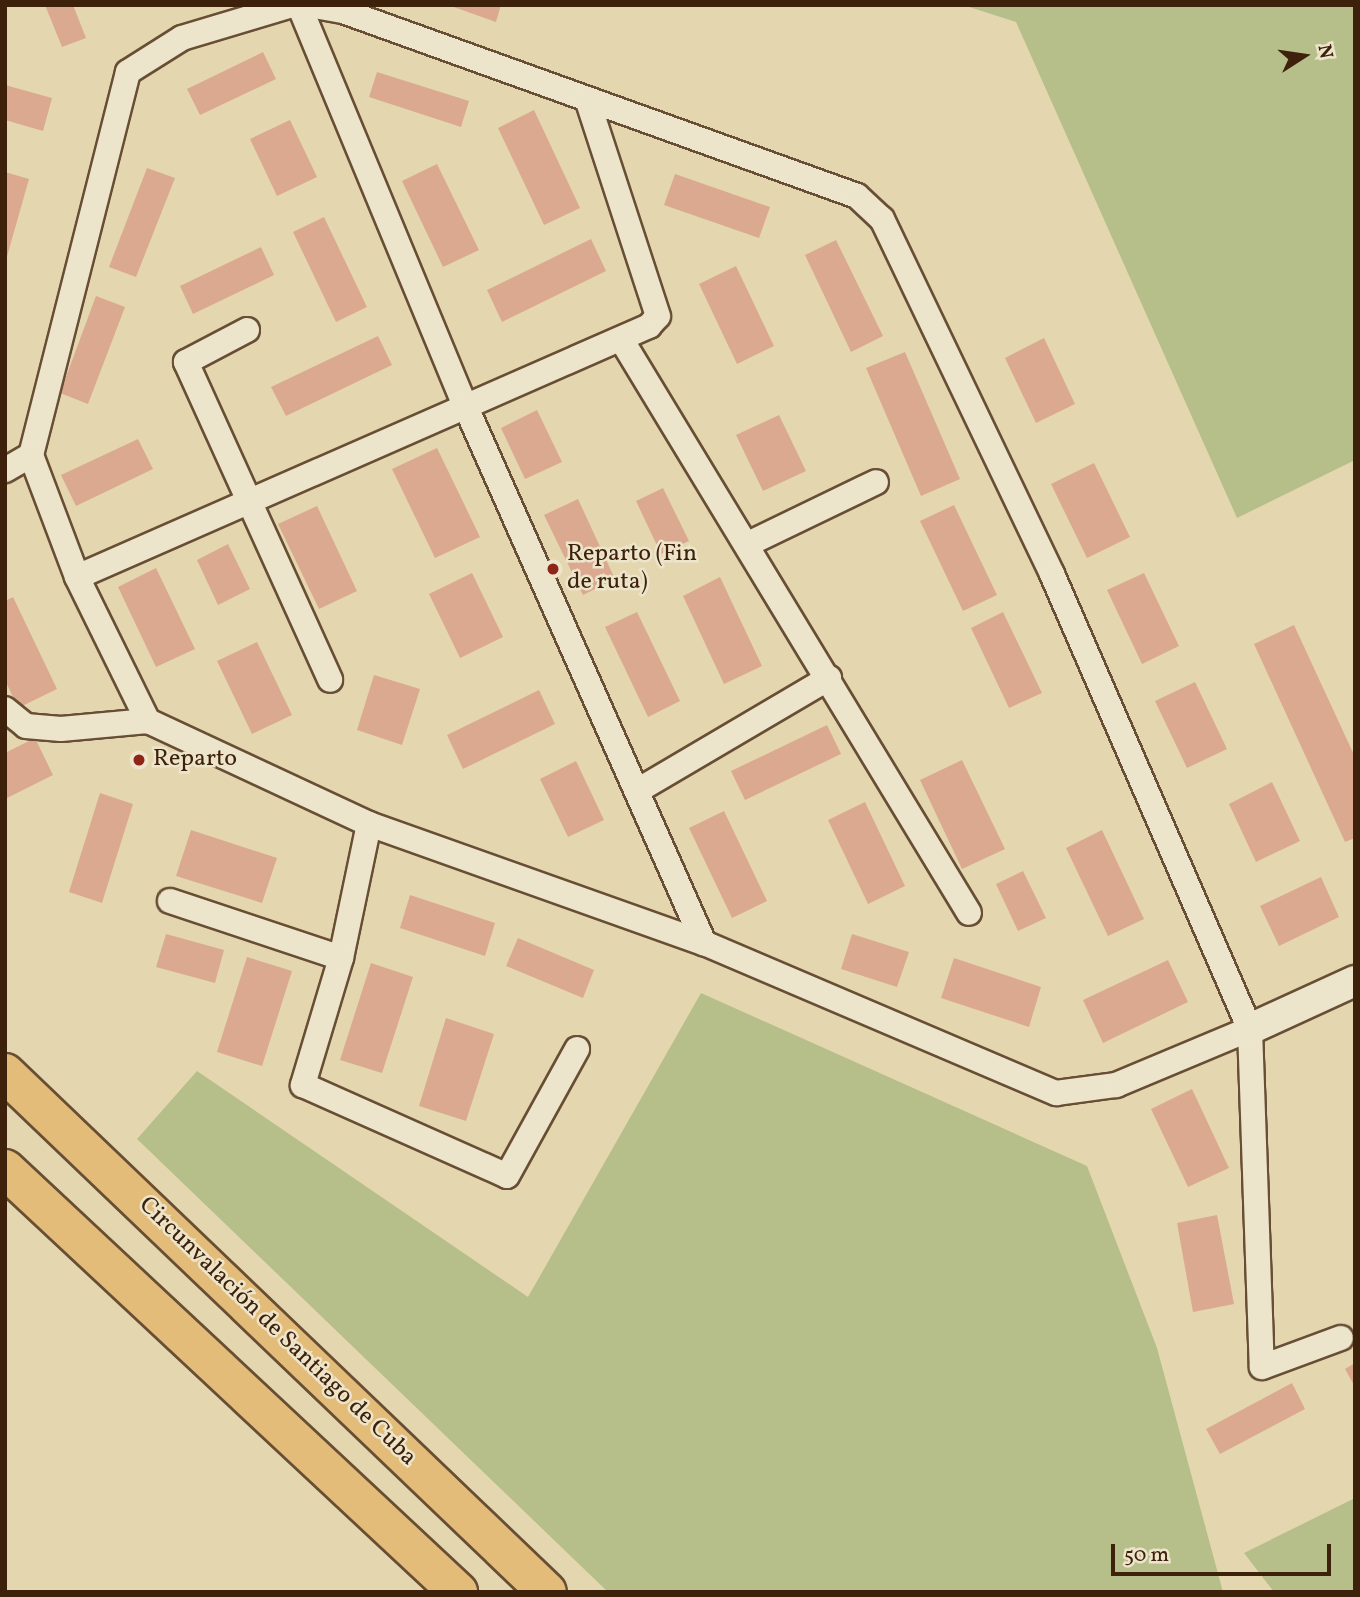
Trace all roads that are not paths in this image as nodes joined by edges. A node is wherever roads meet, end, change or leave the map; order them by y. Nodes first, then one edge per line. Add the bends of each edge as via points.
1 (292, 5) edge
2 (299, 5) edge
3 (309, 5) edge
4 (587, 99) junction
5 (247, 330) dead end
6 (621, 339) junction
7 (465, 405) junction
8 (31, 455) junction
9 (5, 470) edge
10 (876, 482) dead end
11 (247, 499) junction
12 (748, 544) junction
13 (78, 577) junction
14 (829, 678) junction
15 (330, 680) dead end
16 (5, 709) edge
17 (148, 721) junction
18 (638, 791) junction
19 (369, 824) junction
20 (170, 901) dead end
21 (969, 912) dead end
22 (704, 943) junction
23 (341, 958) junction
24 (1355, 981) edge
25 (1250, 1029) junction
26 (577, 1049) dead end
27 (5, 1073) edge
28 (5, 1169) edge
29 (1341, 1338) dead end
30 (457, 1592) edge
31 (547, 1592) edge

1 - 8 street via 182,38 128,72
2 - 7 street
3 - 4 street via 343,11
4 - 6 street via 658,316
4 - 25 street via 857,196 882,219 1052,573
5 - 11 street via 186,362
6 - 7 street
6 - 12 street
7 - 11 street
7 - 18 street
8 - 9 street
8 - 13 street
10 - 12 street
11 - 13 street
11 - 15 street
12 - 14 street
13 - 17 street
14 - 18 street
14 - 21 street
16 - 17 street via 26,726 61,729
17 - 19 street
18 - 22 street
19 - 22 street
19 - 23 street
20 - 23 street
22 - 25 street via 1056,1093 1116,1085
23 - 26 street via 303,1085 507,1176
24 - 25 street
25 - 29 street via 1262,1367
27 - 31 highway, Circunvalación de Santiago de Cuba
28 - 30 highway

